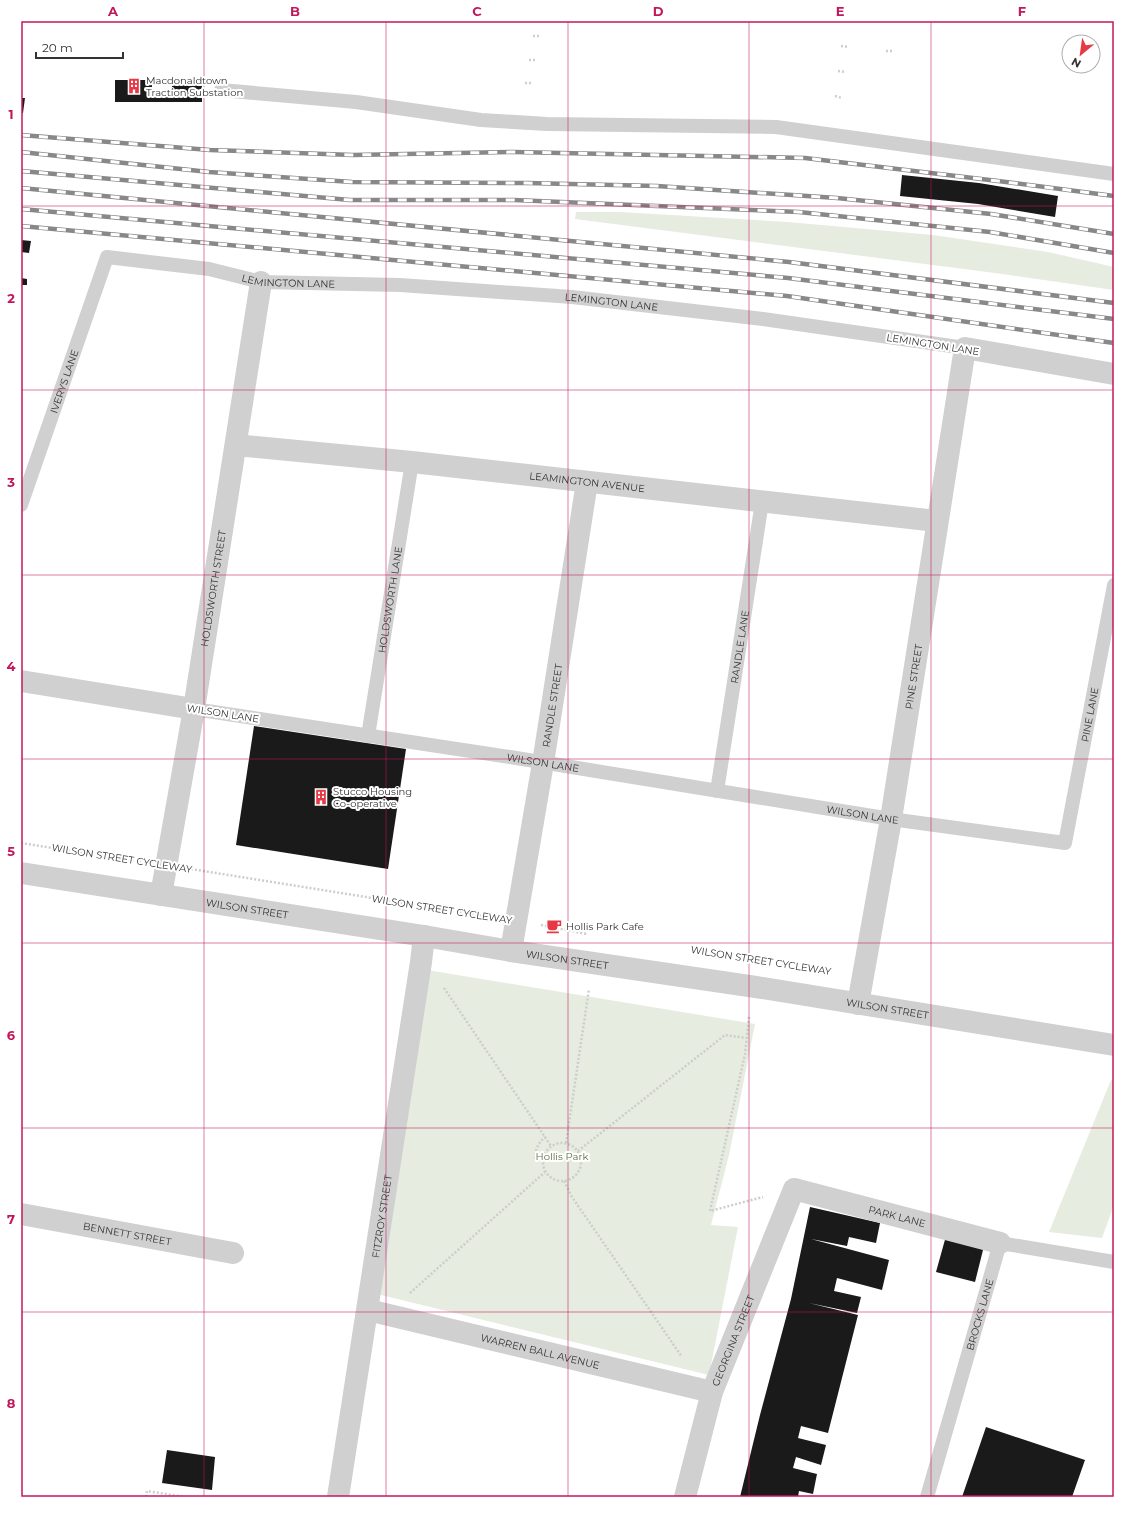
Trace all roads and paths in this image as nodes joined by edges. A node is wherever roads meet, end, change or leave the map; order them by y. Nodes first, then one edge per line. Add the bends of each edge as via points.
1 (533, 36) dead end
2 (540, 36) dead end
3 (842, 46) dead end
4 (848, 47) dead end
5 (886, 51) dead end
6 (893, 51) dead end
7 (529, 60) dead end
8 (536, 60) dead end
9 (838, 71) dead end
10 (845, 72) dead end
11 (525, 82) dead end
12 (532, 82) dead end
13 (221, 90) dead end
14 (834, 96) dead end
15 (842, 98) dead end
16 (1114, 174) edge
17 (107, 257) joint
18 (261, 282) junction
19 (965, 348) junction
20 (1114, 374) edge
21 (236, 445) junction
22 (412, 462) junction
23 (587, 482) junction
24 (762, 502) junction
25 (21, 505) edge
26 (937, 521) junction
27 (1114, 585) edge
28 (21, 681) edge
29 (194, 708) junction
30 (368, 736) junction
31 (543, 763) junction
32 (717, 791) junction
33 (891, 819) junction
34 (21, 843) edge
35 (1065, 843) joint
36 (166, 866) junction
37 (21, 873) edge
38 (161, 895) junction
39 (516, 921) junction
40 (591, 934) dead end
41 (424, 936) junction
42 (511, 951) junction
43 (440, 982) dead end
44 (587, 998) dead end
45 (858, 1004) junction
46 (749, 1017) dead end
47 (746, 1038) junction
48 (1114, 1045) edge
49 (545, 1137) junction
50 (566, 1143) junction
51 (551, 1146) junction
52 (578, 1151) junction
53 (543, 1159) junction
54 (545, 1172) junction
55 (564, 1181) junction
56 (794, 1189) junction
57 (21, 1214) edge
58 (1000, 1243) junction
59 (233, 1253) dead end
60 (1114, 1262) edge
61 (368, 1310) junction
62 (686, 1363) dead end
63 (712, 1392) junction
64 (146, 1497) edge
65 (185, 1497) edge
66 (218, 1497) edge
67 (223, 1497) edge
68 (338, 1497) edge
69 (685, 1497) edge
70 (927, 1497) edge

1 - 2 path
3 - 4 path
5 - 6 path
7 - 8 path
9 - 10 path
11 - 12 path
13 - 16 lane via 356,102 481,120 548,124 776,127
14 - 15 path
17 - 18 lane, LEMINGTON LANE via 209,269
17 - 25 lane, IVERYS LANE
18 - 19 lane, LEMINGTON LANE via 400,285 572,296 763,319
18 - 21 street, HOLDSWORTH STREET
19 - 20 street, LEMINGTON LANE
19 - 26 street, PINE STREET
21 - 22 street, LEAMINGTON AVENUE
21 - 29 street, HOLDSWORTH STREET
22 - 23 street, LEAMINGTON AVENUE
22 - 30 lane, HOLDSWORTH LANE
23 - 24 street, LEAMINGTON AVENUE
23 - 31 street, RANDLE STREET
24 - 26 street, LEAMINGTON AVENUE
24 - 32 lane, RANDLE LANE
26 - 33 street, PINE STREET
27 - 35 lane, PINE LANE
28 - 29 street, WILSON LANE
29 - 30 lane, WILSON LANE
29 - 36 street, HOLDSWORTH STREET
30 - 31 lane, WILSON LANE
31 - 32 lane, WILSON LANE
31 - 39 street, RANDLE STREET
32 - 33 lane, WILSON LANE
33 - 35 lane, WILSON LANE
33 - 45 street, PINE STREET
34 - 36 path, WILSON STREET CYCLEWAY
36 - 38 street, HOLDSWORTH STREET
36 - 39 path, WILSON STREET CYCLEWAY
37 - 38 street, WILSON STREET
38 - 41 street, WILSON STREET
39 - 40 path, WILSON STREET CYCLEWAY
39 - 42 street, RANDLE STREET
41 - 42 street, WILSON STREET
41 - 61 street, FITZROY STREET
42 - 45 street, WILSON STREET
43 - 49 path
44 - 50 path
45 - 48 street, WILSON STREET
46 - 47 path
47 - 52 path via 724,1035
47 - 56 path via 745,1054 710,1211
49 - 51 path
49 - 53 path via 538,1145 535,1155 535,1159
50 - 51 path
50 - 52 path
51 - 53 path
52 - 55 path via 581,1167 574,1176
53 - 54 path
54 - 55 path via 554,1179
54 - 61 path via 405,1298
55 - 62 path via 572,1198
56 - 58 street, PARK LANE
56 - 63 street, GEORGINA STREET
57 - 59 street, BENNETT STREET
58 - 60 lane
58 - 70 lane, BROCKS LANE
61 - 63 street, WARREN BALL AVENUE
61 - 68 street, FITZROY STREET
63 - 69 street, GEORGINA STREET
64 - 65 path via 147,1491
66 - 67 path

